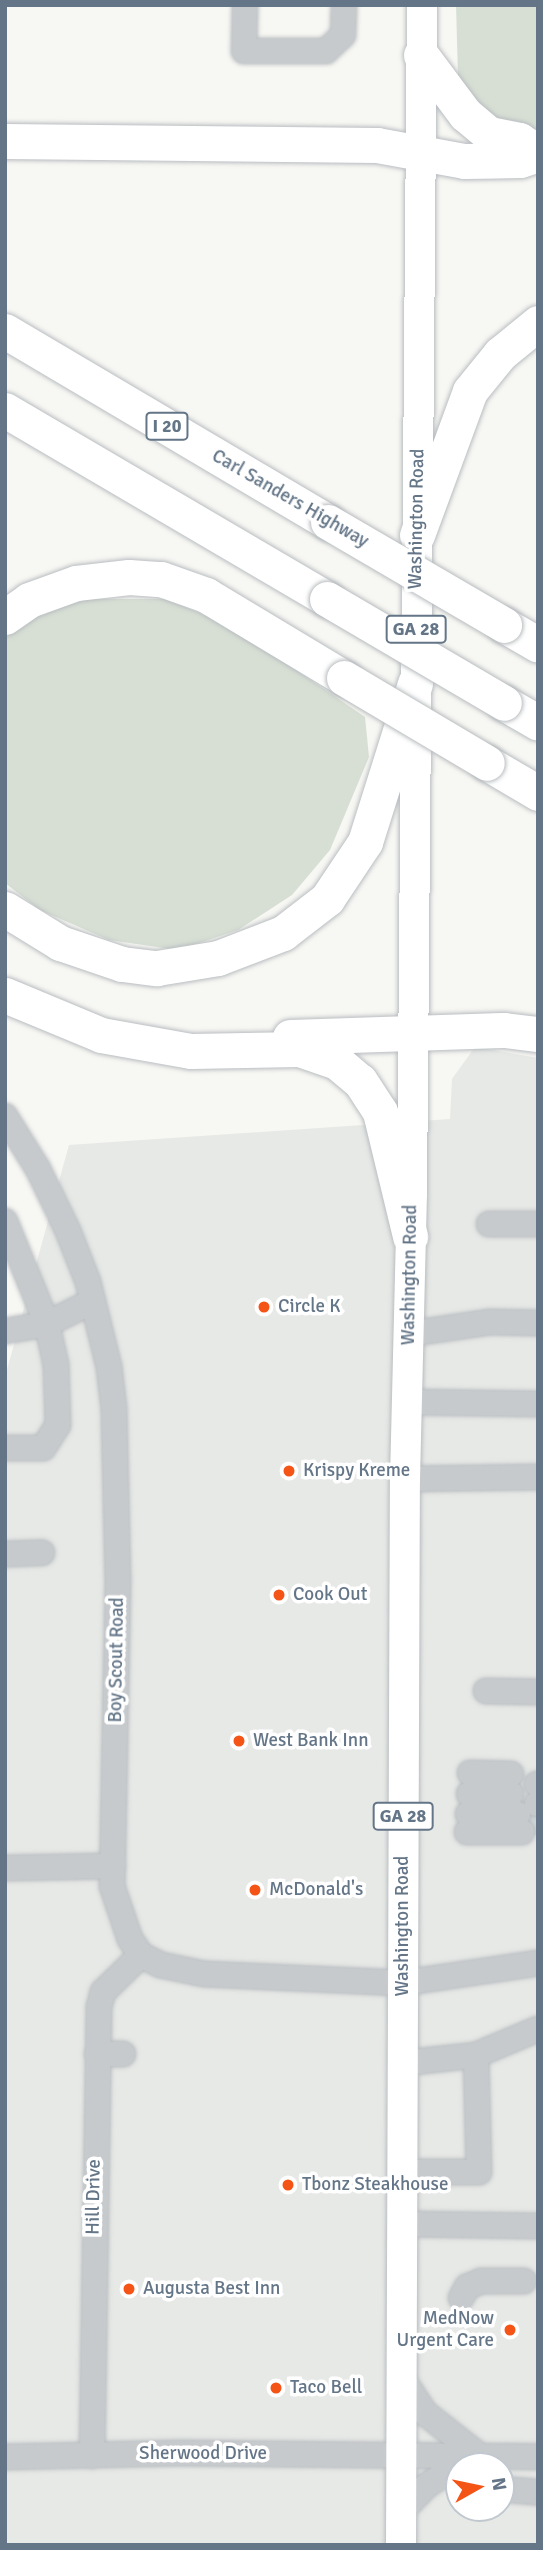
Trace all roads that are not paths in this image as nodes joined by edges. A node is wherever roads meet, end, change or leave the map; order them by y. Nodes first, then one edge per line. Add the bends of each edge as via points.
1 (245, 5) edge
2 (344, 5) edge
3 (422, 5) edge
4 (421, 55) junction
5 (5, 141) edge
6 (538, 153) edge
7 (420, 154) junction
8 (538, 323) edge
9 (5, 331) edge
10 (5, 410) edge
11 (416, 535) junction
12 (5, 617) edge
13 (515, 618) edge
14 (538, 645) edge
15 (415, 683) junction
16 (538, 723) edge
17 (538, 793) edge
18 (5, 909) edge
19 (5, 995) edge
20 (413, 1033) junction
21 (538, 1034) edge
22 (101, 1035) junction
23 (5, 1116) edge
24 (5, 1221) edge
25 (489, 1224) dead end
26 (538, 1224) edge
27 (410, 1236) junction
28 (93, 1301) junction
29 (538, 1323) edge
30 (47, 1324) junction
31 (5, 1331) edge
32 (408, 1334) junction
33 (408, 1402) junction
34 (538, 1404) edge
35 (5, 1448) edge
36 (538, 1477) edge
37 (405, 1479) junction
38 (42, 1553) dead end
39 (5, 1554) edge
40 (486, 1691) dead end
41 (538, 1692) edge
42 (527, 1796) edge
43 (113, 1866) junction
44 (5, 1868) edge
45 (141, 1955) junction
46 (538, 1963) edge
47 (403, 1983) junction
48 (538, 2029) edge
49 (123, 2053) dead end
50 (97, 2054) junction
51 (476, 2055) junction
52 (404, 2063) junction
53 (404, 2172) junction
54 (404, 2224) junction
55 (538, 2226) edge
56 (524, 2281) dead end
57 (461, 2298) dead end
58 (402, 2378) junction
59 (484, 2452) edge
60 (402, 2454) junction
61 (445, 2454) edge
62 (92, 2456) junction
63 (515, 2456) edge
64 (5, 2457) edge
65 (538, 2457) edge
66 (445, 2476) edge
67 (515, 2489) edge
68 (538, 2491) edge
69 (401, 2512) junction
70 (401, 2545) edge

1 - 2 street via 244,51 326,51 343,35
3 - 4 main road, Washington Road / GA 28
4 - 6 highway via 465,114 489,134 519,140
4 - 7 main road, Washington Road / GA 28
5 - 7 highway via 377,145
6 - 7 highway via 520,160 464,161
7 - 11 main road, Washington Road / GA 28
8 - 11 highway via 500,354 470,391
9 - 13 highway, Carl Sanders Highway / I 20, bridge via 342,529
10 - 16 highway, bridge
11 - 15 main road, Washington Road / GA 28
12 - 17 highway, bridge via 29,600 76,583 160,579 205,594
13 - 14 highway, Carl Sanders Highway / I 20
15 - 18 highway via 365,842 327,899 283,933 218,958 157,968 122,964 60,943
15 - 20 main road, Washington Road / GA 28
19 - 22 highway
20 - 21 highway via 504,1030
20 - 22 highway via 188,1040
20 - 27 main road, Washington Road / GA 28
22 - 27 highway via 191,1051 299,1049 337,1062 360,1081 380,1112
23 - 28 street, Boy Scout Road via 59,1211
24 - 30 street
25 - 26 street
27 - 32 main road, Washington Road / GA 28
28 - 30 street
28 - 43 street, Boy Scout Road via 109,1367 117,1473
29 - 32 street via 489,1322
30 - 31 street
30 - 35 street via 56,1365 58,1425 43,1448
32 - 33 main road, Washington Road / GA 28
33 - 34 street
33 - 37 main road, Washington Road / GA 28
36 - 37 street
37 - 47 main road, Washington Road / GA 28
38 - 39 street
40 - 41 street
42 - 42 street via 469,1803
43 - 44 street
43 - 45 street, Boy Scout Road via 116,1907
45 - 47 street via 161,1965 204,1974
45 - 50 street, Hill Drive via 103,1992
46 - 47 street
47 - 52 main road, Washington Road / GA 28
48 - 51 street
49 - 50 street
50 - 62 street, Hill Drive
51 - 52 street
51 - 53 street via 479,2172
52 - 53 main road, Washington Road / GA 28
53 - 54 main road, Washington Road / GA 28
54 - 55 street
54 - 58 main road, Washington Road / GA 28
56 - 57 street via 481,2281 467,2287
58 - 59 street via 425,2413
58 - 60 main road, Washington Road / GA 28
60 - 61 street, Sherwood Drive
60 - 62 street, Sherwood Drive
60 - 69 main road, Washington Road / GA 28
62 - 64 street, Sherwood Drive
63 - 65 street
66 - 69 street via 426,2486
67 - 68 street
69 - 70 main road, Washington Road / GA 28

